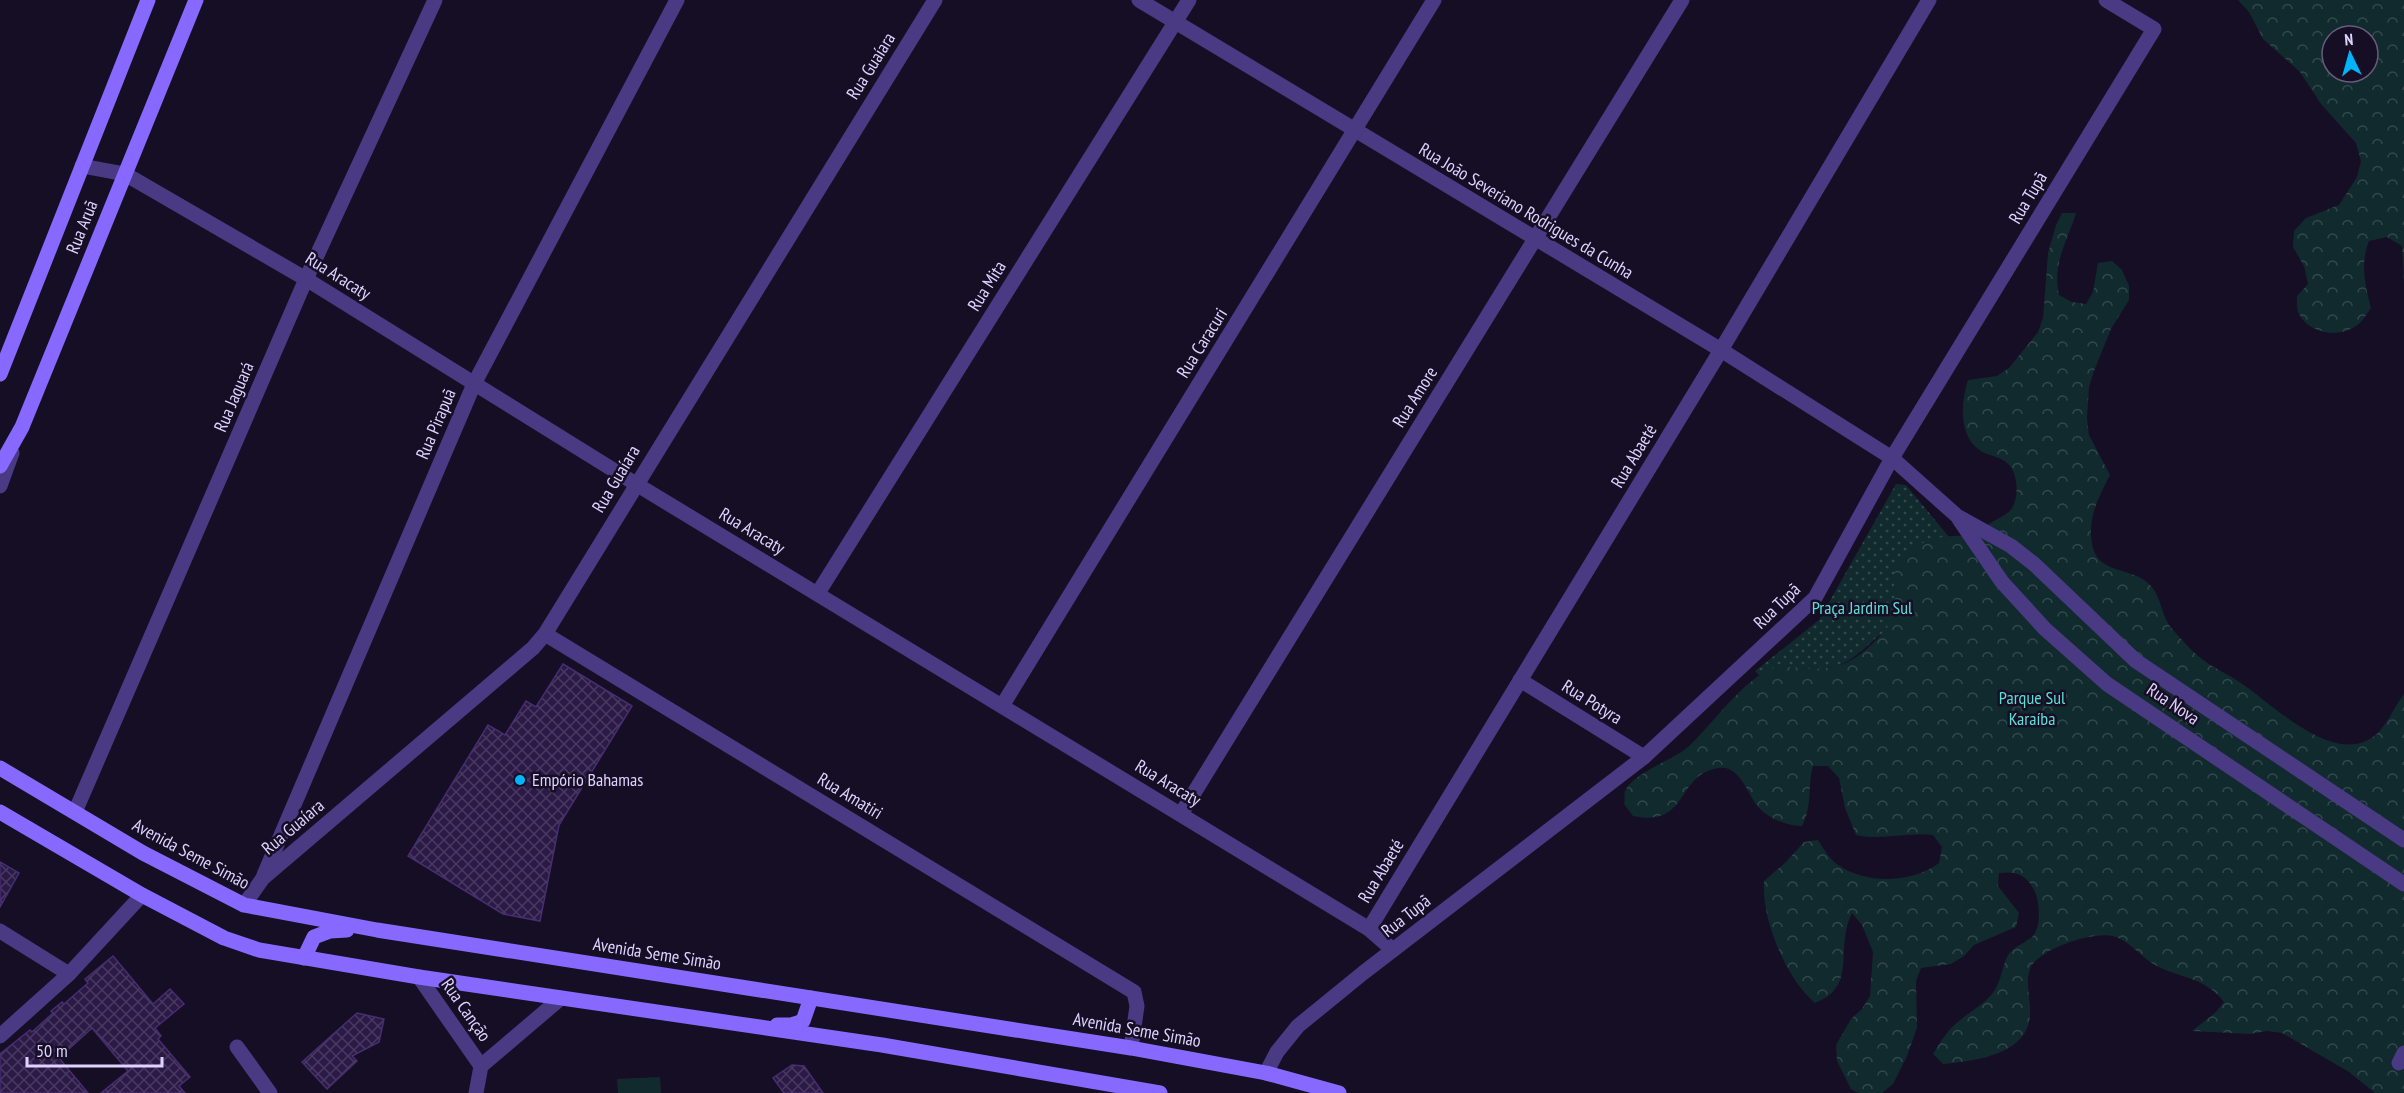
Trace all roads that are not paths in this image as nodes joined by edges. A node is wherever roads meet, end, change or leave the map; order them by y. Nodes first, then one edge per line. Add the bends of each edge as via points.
1 (148, 0) edge
2 (196, 0) edge
3 (435, 0) edge
4 (677, 0) edge
5 (935, 0) edge
6 (1139, 0) edge
7 (1189, 0) edge
8 (1434, 0) edge
9 (1682, 0) edge
10 (1929, 0) edge
11 (2106, 0) edge
12 (1175, 21) junction
13 (1355, 132) junction
14 (82, 166) junction
15 (125, 174) junction
16 (1535, 239) junction
17 (306, 279) junction
18 (1721, 350) junction
19 (0, 374) edge
20 (474, 384) junction
21 (21, 427) junction
22 (1892, 458) junction
23 (0, 466) edge
24 (636, 484) junction
25 (0, 486) edge
26 (1957, 516) junction
27 (818, 593) junction
28 (545, 634) junction
29 (1520, 680) junction
30 (1002, 706) junction
31 (1644, 757) junction
32 (0, 768) edge
33 (0, 812) edge
34 (75, 812) junction
35 (1181, 814) junction
36 (2404, 840) edge
37 (263, 878) junction
38 (2404, 884) edge
39 (142, 895) junction
40 (244, 905) junction
41 (377, 930) junction
42 (1369, 930) junction
43 (0, 931) edge
44 (1393, 950) junction
45 (304, 958) junction
46 (69, 974) junction
47 (419, 977) junction
48 (561, 998) junction
49 (811, 998) junction
50 (750, 1026) junction
51 (0, 1036) edge
52 (237, 1047) dead end
53 (1131, 1048) junction
54 (481, 1066) junction
55 (1266, 1073) junction
56 (270, 1093) edge
57 (476, 1093) edge
58 (1160, 1093) edge
59 (1339, 1093) edge

1 - 14 main road, Rua Aruã
2 - 15 main road, Rua Aruã
3 - 17 street, Rua Jaguará
4 - 20 street, Rua Pirapuã
5 - 24 street, Rua Guaíara
6 - 12 street, Rua João Severiano Rodrigues da Cunha
7 - 12 street, Rua Mita
8 - 13 street, Rua Caracuri
9 - 16 street, Rua Amore
10 - 18 street, Rua Abaeté
11 - 22 street, Rua Tupã via 2154,29
12 - 13 street, Rua João Severiano Rodrigues da Cunha
12 - 27 street, Rua Mita
13 - 16 street, Rua João Severiano Rodrigues da Cunha
13 - 30 street, Rua Caracuri
14 - 15 street, Rua Aracaty
14 - 19 main road, Rua Aruã
15 - 17 street, Rua Aracaty
15 - 21 main road, Rua Aruã
16 - 18 street, Rua João Severiano Rodrigues da Cunha
16 - 35 street, Rua Amore
17 - 20 street, Rua Aracaty
17 - 34 street, Rua Jaguará
18 - 22 street, Rua João Severiano Rodrigues da Cunha
18 - 29 street, Rua Abaeté
20 - 24 street, Rua Aracaty
20 - 37 street, Rua Pirapuã
21 - 23 main road, Rua Aruã
21 - 25 street
22 - 26 street, Rua Nova
22 - 31 street, Rua Tupã via 1815,598
24 - 27 street, Rua Aracaty
24 - 28 street, Rua Guaíara
26 - 36 street, Rua Nova via 2011,546 2034,564 2136,661
26 - 38 street, Rua Nova via 2002,582 2045,629 2107,684
27 - 30 street, Rua Aracaty
28 - 37 street, Rua Guaíara
28 - 53 street, Rua Amatiri via 1134,992 1137,1006
29 - 31 street, Rua Potyra
29 - 42 street, Rua Abaeté
30 - 35 street, Rua Aracaty
31 - 44 street, Rua Tupã
32 - 34 main road, Avenida Seme Simão
33 - 39 main road
34 - 40 main road, Avenida Seme Simão via 142,853
35 - 42 street, Rua Aracaty
37 - 40 street, Rua Guaíara
39 - 45 main road via 224,938 259,950
39 - 46 street
40 - 41 main road, Avenida Seme Simão
41 - 45 main road via 330,930 314,937
41 - 49 main road, Avenida Seme Simão
42 - 44 street, Rua Aracaty
43 - 46 street
44 - 55 street, Rua Tupã via 1298,1026
45 - 47 main road
46 - 51 street
47 - 48 main road
47 - 54 street, Rua Canção
48 - 50 main road
48 - 54 street, Rua Canção
49 - 50 main road via 803,1021
49 - 53 main road, Avenida Seme Simão
50 - 58 main road
52 - 56 street
53 - 55 main road, Avenida Seme Simão
54 - 57 street, Rua Canção
55 - 59 main road, Avenida Seme Simão

